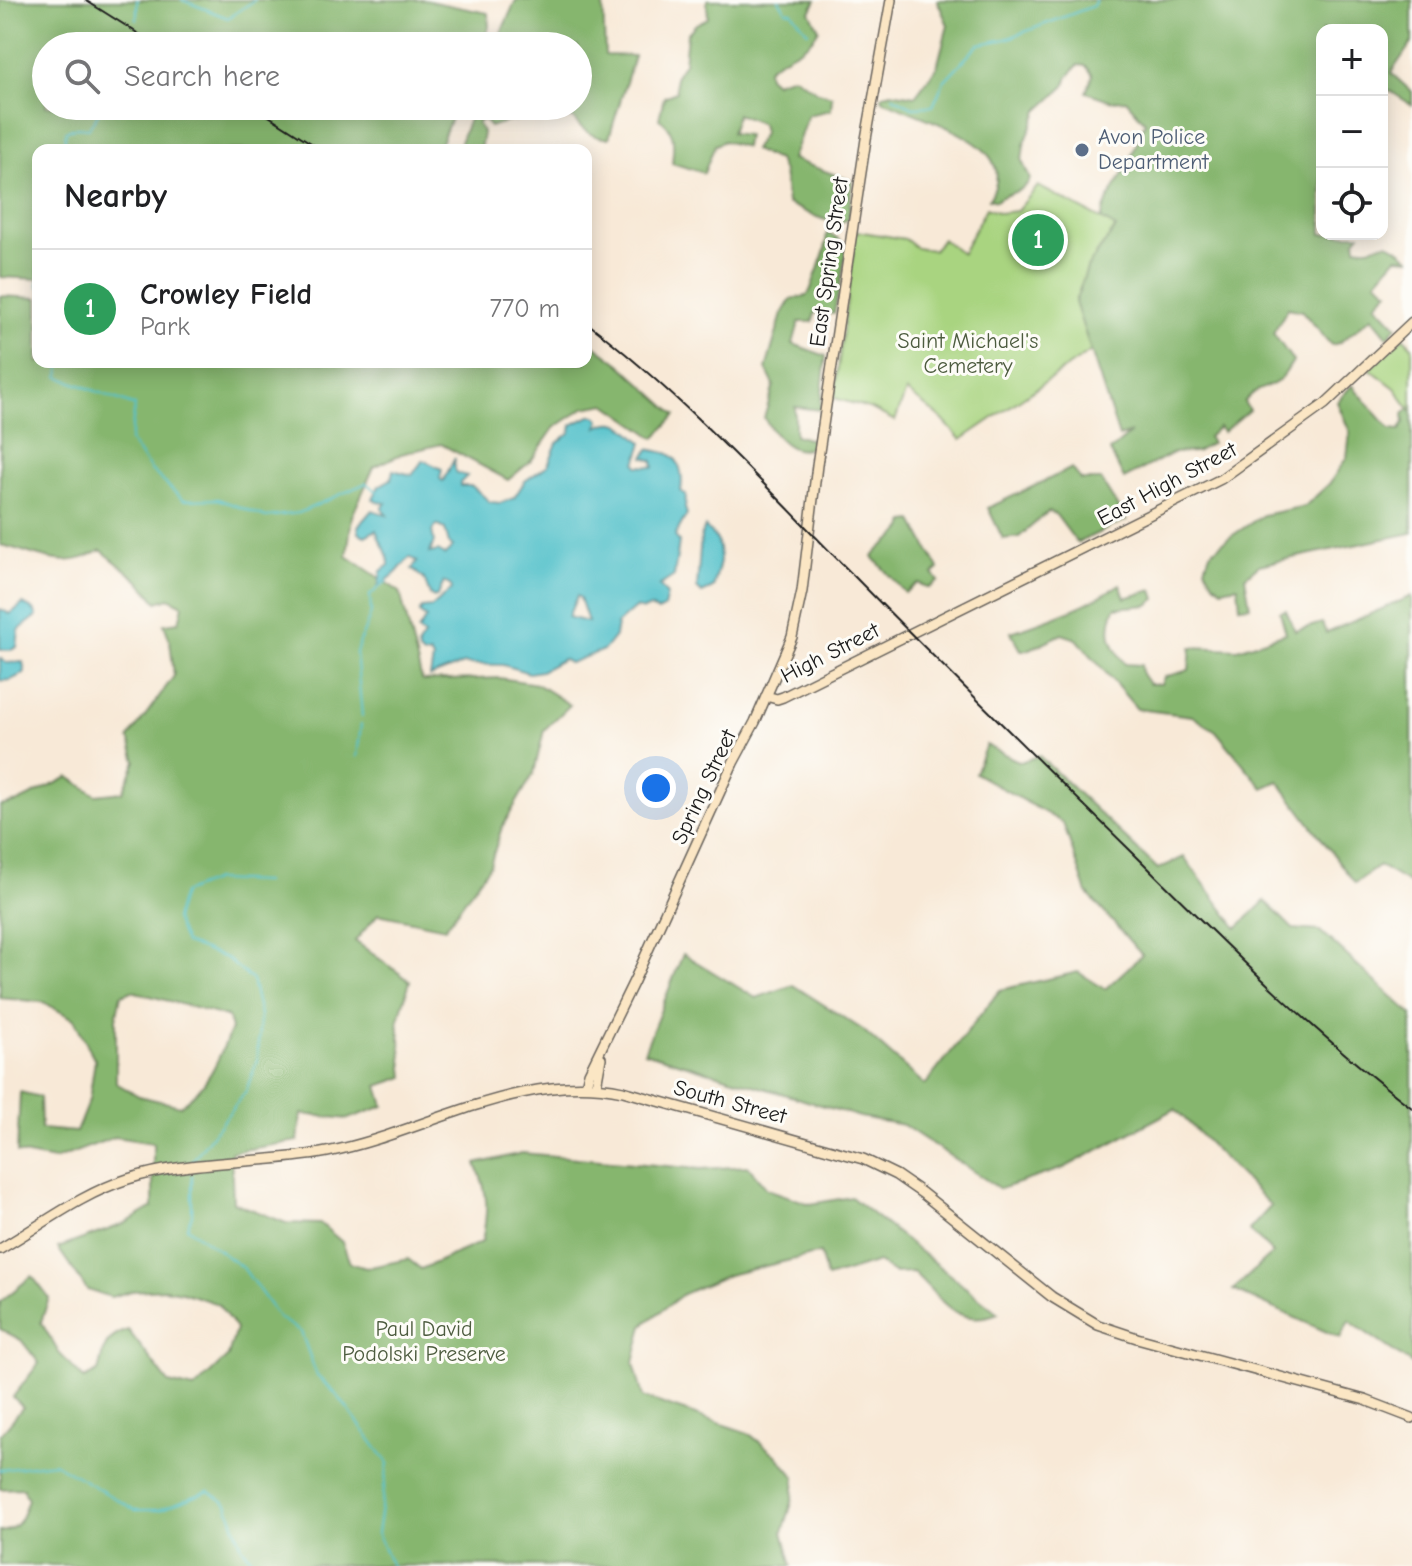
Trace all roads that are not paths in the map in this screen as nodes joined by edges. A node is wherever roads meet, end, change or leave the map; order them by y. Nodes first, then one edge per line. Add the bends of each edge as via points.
1 (891, 0) edge
2 (1412, 322) edge
3 (809, 530) joint
4 (909, 632) joint
5 (766, 696) junction
6 (591, 1086) junction
7 (0, 1249) edge
8 (1412, 1418) edge

1 - 3 main road, East Spring Street via 867,128
2 - 4 main road, East High Street via 1315,412 1221,479
3 - 5 main road, Spring Street via 792,637
4 - 5 main road, High Street via 783,697
5 - 6 main road, Spring Street via 589,1073
6 - 7 main road, South Street via 512,1095 340,1149 131,1178 90,1194
6 - 8 main road, South Street via 863,1159 916,1188 1052,1297 1098,1325 1357,1397

